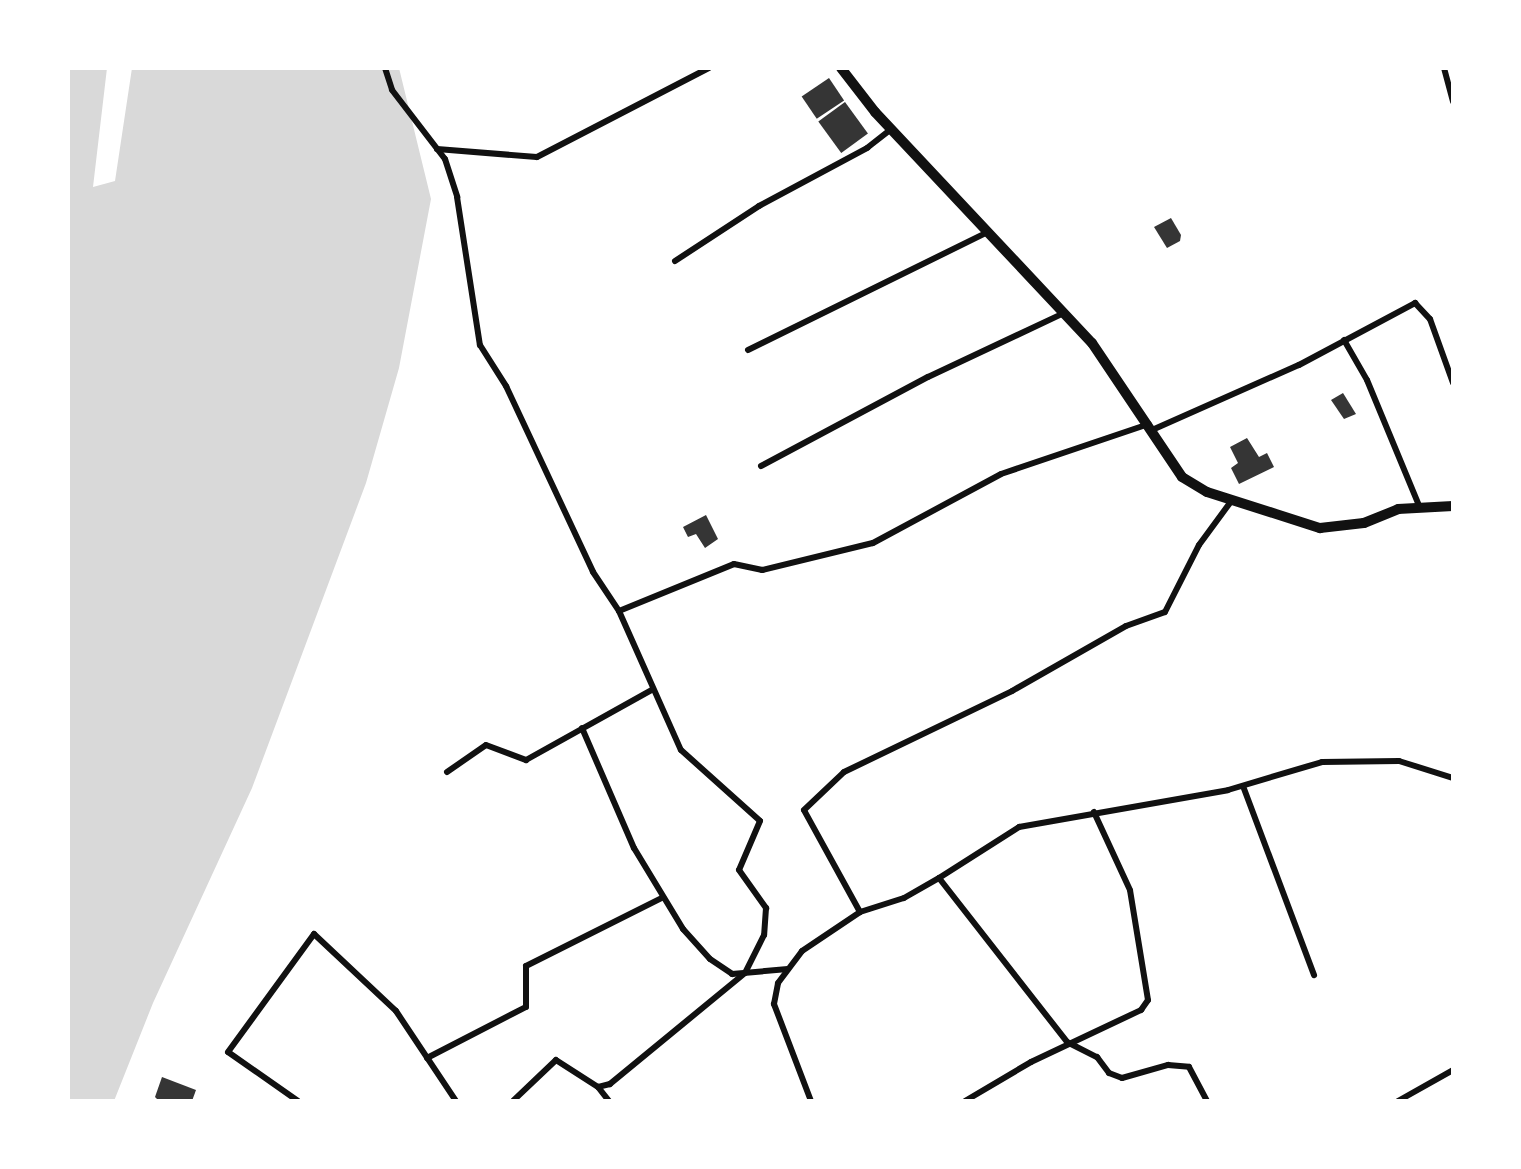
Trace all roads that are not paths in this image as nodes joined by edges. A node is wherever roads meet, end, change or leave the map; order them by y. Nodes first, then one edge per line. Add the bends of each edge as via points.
1 (386, 68) edge
2 (709, 68) edge
3 (841, 68) edge
4 (1444, 68) edge
5 (1453, 102) edge
6 (891, 129) junction
7 (437, 149) junction
8 (988, 232) junction
9 (675, 261) dead end
10 (1063, 313) junction
11 (1343, 340) junction
12 (748, 350) dead end
13 (1453, 383) edge
14 (1150, 427) junction
15 (761, 467) dead end
16 (1232, 500) junction
17 (1453, 506) edge
18 (1420, 508) junction
19 (619, 611) junction
20 (652, 690) junction
21 (582, 728) junction
22 (447, 772) dead end
23 (1453, 778) edge
24 (1243, 786) junction
25 (1094, 812) junction
26 (939, 878) junction
27 (662, 898) junction
28 (860, 912) junction
29 (788, 969) junction
30 (745, 973) junction
31 (1314, 975) dead end
32 (1069, 1043) junction
33 (427, 1058) junction
34 (1453, 1070) edge
35 (598, 1087) junction
36 (298, 1101) edge
37 (456, 1101) edge
38 (513, 1101) edge
39 (609, 1101) edge
40 (811, 1101) edge
41 (965, 1101) edge
42 (1207, 1101) edge
43 (1398, 1101) edge

1 - 7 street via 392,90
2 - 7 street via 537,157
3 - 6 main road
4 - 5 street
6 - 8 main road
6 - 9 street via 867,148 759,206
7 - 19 street via 445,159 457,197 480,345 506,386 593,572
8 - 10 main road
8 - 12 street
10 - 14 main road via 1092,344
10 - 15 street via 917,382
11 - 13 street via 1415,303 1430,319
11 - 14 street via 1268,380
11 - 18 street via 1367,380
14 - 16 main road via 1182,477
14 - 19 street via 1000,474 873,543 762,570 734,564
16 - 18 main road via 1320,528 1364,523 1398,509
16 - 28 street via 1199,545 1165,612 1126,626 1012,691 844,772 804,810
17 - 18 main road
19 - 20 street
20 - 21 street
20 - 30 street via 681,750 760,821 739,870 766,908 764,935
21 - 22 street via 526,760 486,745
21 - 27 street via 613,804
23 - 24 street via 1399,761 1355,759 1322,762
24 - 25 street
24 - 31 street
25 - 26 street via 1019,827
25 - 32 street via 1130,890 1148,1000 1141,1010
26 - 28 street via 904,898
26 - 32 street
27 - 30 street via 710,959 732,974
27 - 33 street via 526,965 526,1007
28 - 29 street via 802,951
29 - 30 street
29 - 40 street via 778,983 774,1004
30 - 35 street via 610,1084
32 - 41 street
32 - 42 street via 1097,1057 1110,1073 1122,1078 1168,1065 1189,1068
33 - 36 street via 396,1011 314,934 228,1052
33 - 37 street
34 - 43 street
35 - 38 street via 556,1060
35 - 39 street

